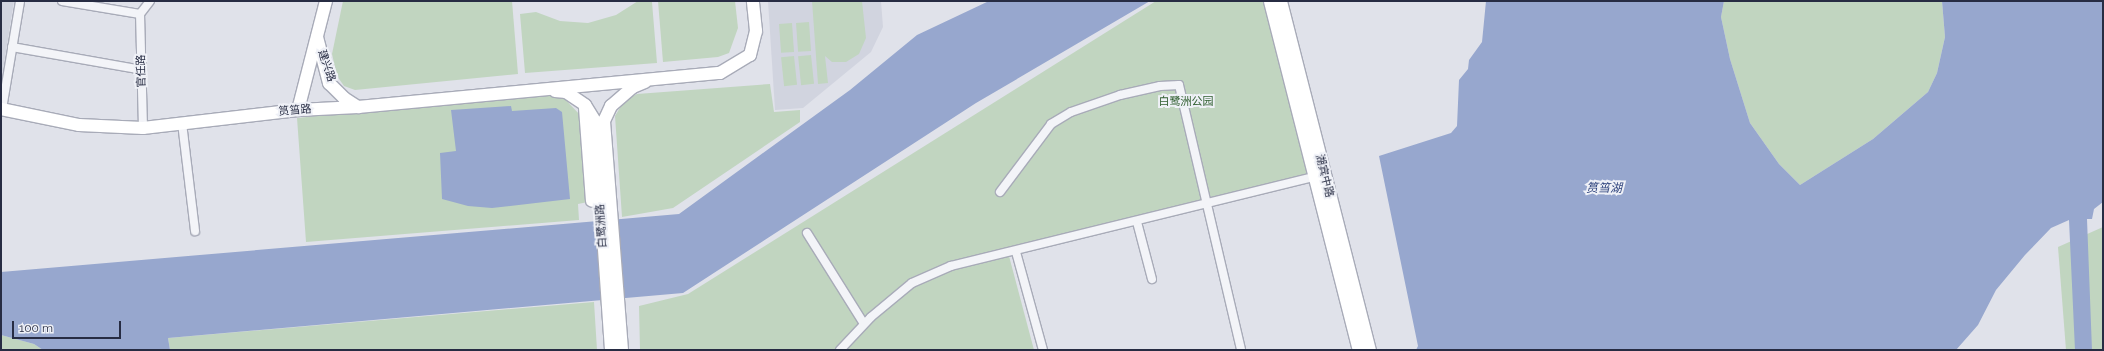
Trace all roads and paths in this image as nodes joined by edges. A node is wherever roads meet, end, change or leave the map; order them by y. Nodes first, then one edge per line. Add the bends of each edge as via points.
1 (20, 1) edge
2 (62, 1) edge
3 (150, 1) edge
4 (326, 1) edge
5 (753, 1) edge
6 (1270, 1) edge
7 (1280, 1) edge
8 (140, 14) junction
9 (317, 36) junction
10 (12, 47) junction
11 (142, 70) junction
12 (656, 78) junction
13 (591, 84) joint
14 (536, 89) junction
15 (358, 107) junction
16 (2, 109) edge
17 (298, 110) junction
18 (182, 123) junction
19 (143, 128) junction
20 (1319, 175) junction
21 (1000, 192) dead end
22 (1206, 205) junction
23 (606, 217) junction
24 (1137, 222) junction
25 (195, 231) dead end
26 (807, 232) dead end
27 (1016, 252) junction
28 (1152, 279) dead end
29 (612, 303) junction
30 (864, 324) junction
31 (605, 350) edge
32 (611, 350) edge
33 (622, 350) edge
34 (628, 350) edge
35 (840, 350) edge
36 (1043, 350) edge
37 (1241, 350) edge
38 (1359, 350) edge
39 (1369, 350) edge

1 - 10 street
2 - 8 street
3 - 8 street
4 - 9 main road, 建兴路
5 - 12 main road, 白鹭洲路 via 756,31 750,55 720,73
6 - 20 main road
7 - 20 main road, 湖宾中路
8 - 11 street, 官任路
9 - 15 main road, 建兴路 via 329,83
9 - 17 main road, 建兴路
10 - 11 street
10 - 16 street
11 - 19 street, 官任路
12 - 13 main road, 白鹭洲路
12 - 23 main road, 白鹭洲路 via 633,87 611,106 604,121
13 - 14 main road, 筼筜路
14 - 15 main road, 筼筜路
14 - 23 main road, 白鹭洲路 via 566,92 585,105 595,121
15 - 17 main road, 筼筜路
16 - 19 main road, 筼筜路 via 79,125
17 - 18 main road, 筼筜路
18 - 19 main road, 筼筜路
18 - 25 street
20 - 22 street
20 - 38 main road
20 - 39 main road, 湖宾中路
21 - 22 street via 1051,124 1078,109 1120,95 1160,86 1179,85
22 - 24 street
22 - 37 street
23 - 29 main road, 白鹭洲路
23 - 29 main road, 白鹭洲路
24 - 27 street
24 - 28 street
26 - 30 street
27 - 30 street via 951,266 912,283
27 - 36 street
29 - 31 main road, 白鹭洲路
29 - 32 main road, 白鹭洲路
29 - 33 main road, 白鹭洲路
29 - 34 main road, 白鹭洲路
30 - 35 street

